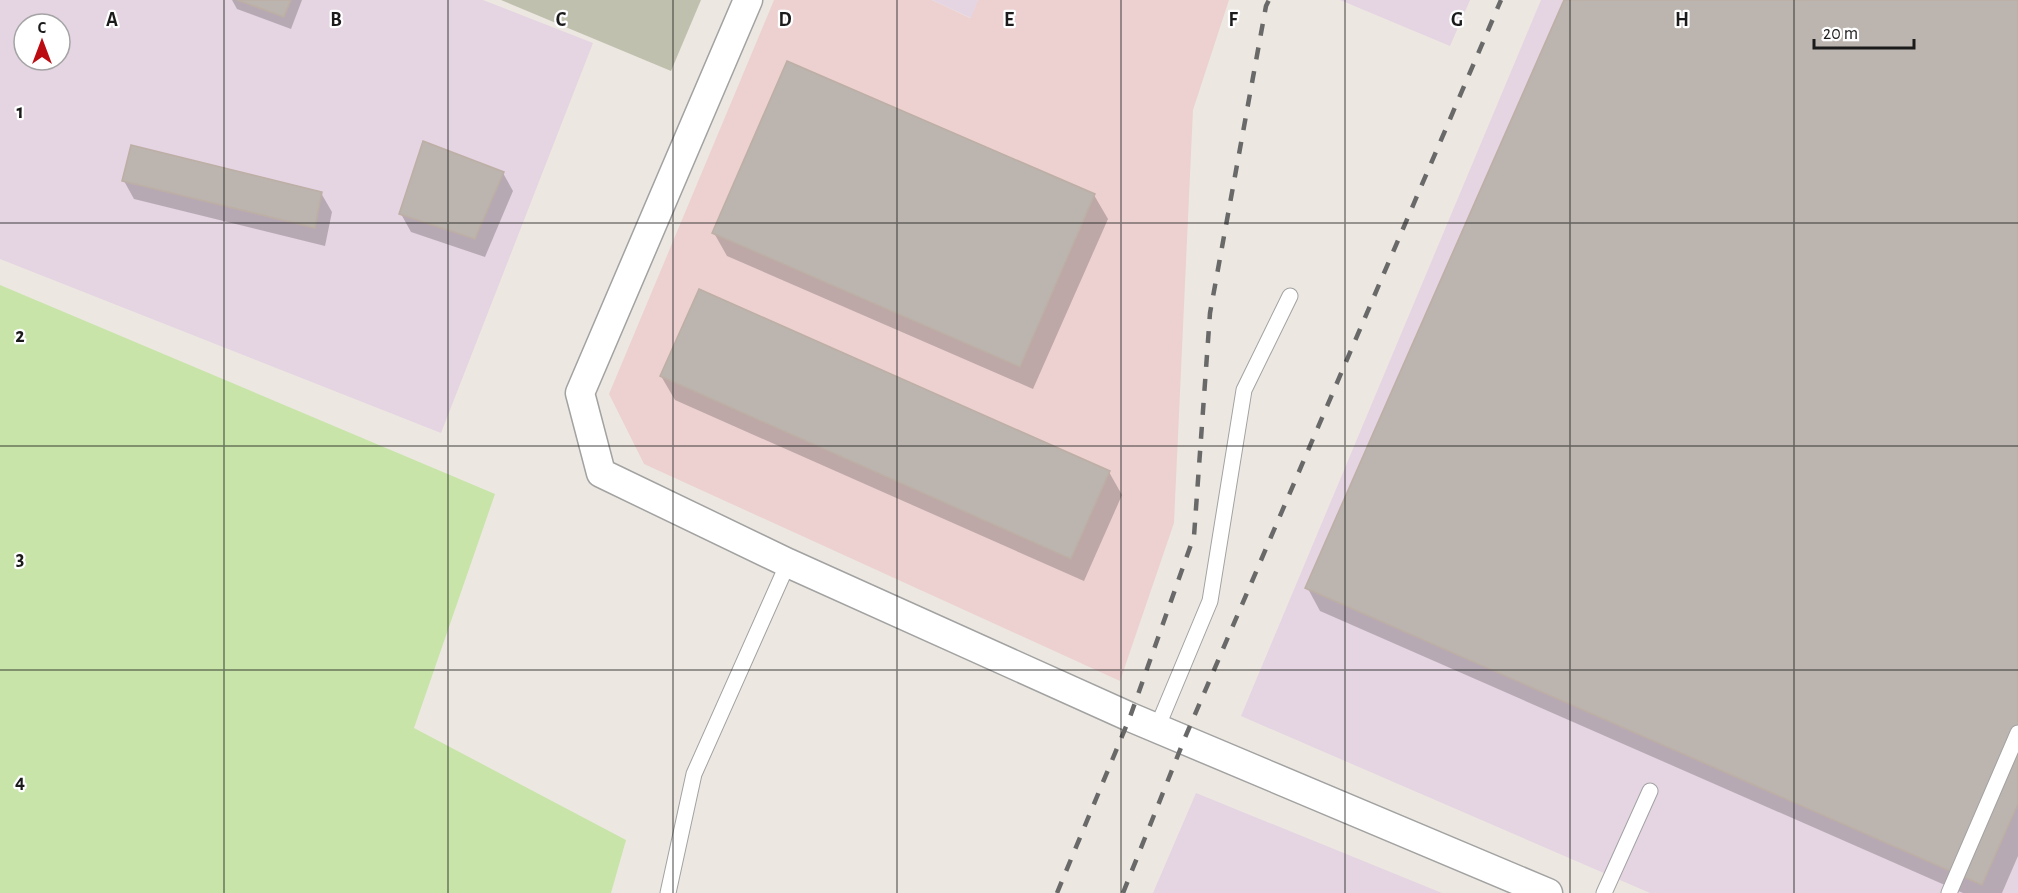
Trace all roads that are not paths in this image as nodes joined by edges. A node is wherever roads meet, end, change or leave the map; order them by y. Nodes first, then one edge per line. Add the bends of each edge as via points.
1 (748, 0) edge
2 (1290, 296) dead end
3 (788, 563) junction
4 (1157, 729) junction
5 (2018, 732) edge
6 (1650, 791) dead end
7 (668, 893) edge
8 (1548, 893) edge
9 (1604, 893) edge
10 (1949, 893) edge

1 - 3 street via 580,393 601,473
2 - 4 lane via 1245,390 1210,602
3 - 4 street
3 - 7 lane via 694,774
4 - 8 street
5 - 10 lane
6 - 9 lane

